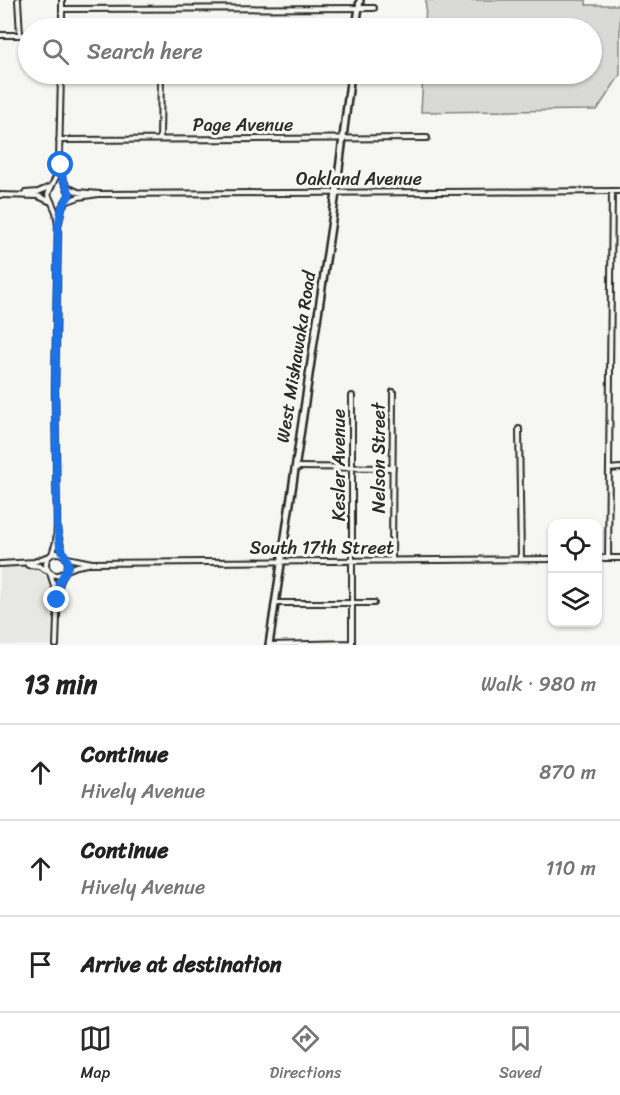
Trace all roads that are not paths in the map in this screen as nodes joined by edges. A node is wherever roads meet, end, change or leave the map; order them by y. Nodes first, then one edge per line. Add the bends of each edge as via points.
1 (18, 0) edge
2 (62, 0) edge
3 (360, 0) edge
4 (359, 8) junction
5 (374, 8) dead end
6 (62, 9) junction
7 (19, 18) edge
8 (62, 18) edge
9 (358, 18) edge
10 (0, 35) edge
11 (18, 35) edge
12 (60, 84) edge
13 (161, 84) edge
14 (350, 84) edge
15 (160, 138) junction
16 (343, 138) junction
17 (427, 138) dead end
18 (59, 140) junction
19 (59, 162) junction
20 (51, 186) junction
21 (67, 186) junction
22 (620, 190) edge
23 (612, 191) junction
24 (336, 192) junction
25 (99, 194) junction
26 (0, 195) edge
27 (21, 195) junction
28 (50, 202) junction
29 (66, 202) junction
30 (58, 226) junction
31 (393, 392) dead end
32 (352, 396) dead end
33 (519, 429) dead end
34 (295, 467) junction
35 (352, 468) junction
36 (393, 468) junction
37 (620, 468) edge
38 (609, 469) junction
39 (57, 525) junction
40 (50, 555) junction
41 (65, 556) junction
42 (602, 558) edge
43 (608, 558) junction
44 (620, 558) edge
45 (548, 559) edge
46 (521, 560) junction
47 (281, 561) junction
48 (353, 561) junction
49 (392, 561) junction
50 (92, 563) junction
51 (0, 564) edge
52 (18, 564) junction
53 (49, 572) junction
54 (65, 572) junction
55 (57, 600) junction
56 (275, 603) junction
57 (353, 603) junction
58 (374, 603) dead end
59 (56, 645) edge
60 (269, 645) edge

1 - 7 street
2 - 6 street
3 - 4 main road
4 - 5 street
4 - 6 street
4 - 9 main road
6 - 8 street
10 - 11 street
12 - 18 street
13 - 15 street
14 - 16 main road, West Mishawaka Road
15 - 16 street, Page Avenue
15 - 18 street, Page Avenue
16 - 17 street, Page Avenue
16 - 24 main road, West Mishawaka Road
18 - 19 street
19 - 20 street
19 - 21 street
20 - 21 street
20 - 27 street
20 - 28 street
21 - 25 street, Oakland Avenue via 78,192
21 - 29 street via 70,194
22 - 23 street, Oakland Avenue
23 - 24 street, Oakland Avenue
23 - 38 street
24 - 25 street, Oakland Avenue
24 - 34 main road, West Mishawaka Road
25 - 29 street, Oakland Avenue
26 - 27 street
27 - 28 street
28 - 29 street
28 - 30 street
29 - 30 street
30 - 39 street
31 - 36 street, Nelson Street
32 - 35 street, Kesler Avenue
33 - 46 street
34 - 35 street
34 - 47 main road, West Mishawaka Road
35 - 36 street
35 - 48 street, Kesler Avenue
36 - 49 street, Nelson Street
37 - 38 street
38 - 43 street
39 - 40 street
39 - 41 street
40 - 41 street via 56,552
40 - 52 street
40 - 53 street via 46,565
41 - 50 street
41 - 54 street
42 - 43 street
43 - 44 street
45 - 46 street, South 17th Street
46 - 49 street, South 17th Street
47 - 48 street, South 17th Street
47 - 50 street, South 17th Street
47 - 56 main road, West Mishawaka Road
48 - 49 street, South 17th Street
48 - 57 street, Kesler Avenue
50 - 54 street
51 - 52 street
52 - 53 street via 36,565
53 - 54 street
53 - 55 street
54 - 55 street
55 - 59 street
56 - 57 street
56 - 60 main road, West Mishawaka Road
57 - 58 street
57 - 60 street, Kesler Avenue via 352,643

